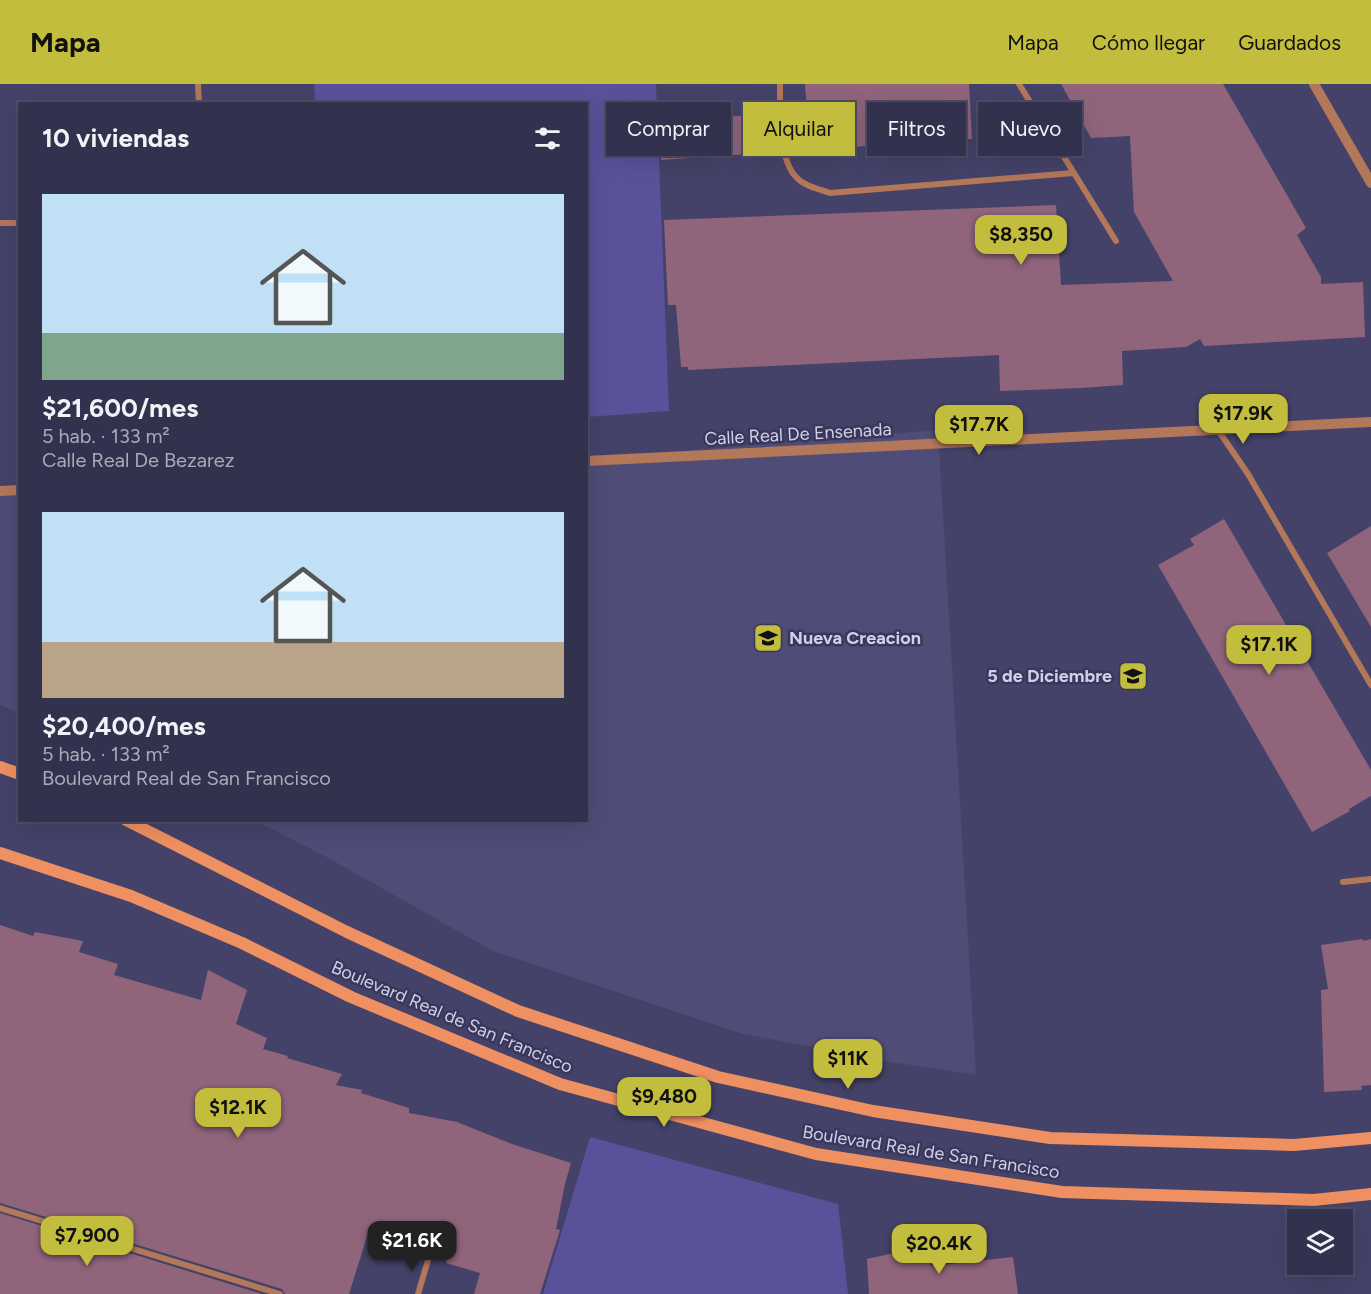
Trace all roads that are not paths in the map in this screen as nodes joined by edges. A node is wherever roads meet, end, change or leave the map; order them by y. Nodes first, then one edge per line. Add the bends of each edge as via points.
1 (198, 84) edge
2 (780, 84) edge
3 (1019, 84) edge
4 (1314, 84) edge
5 (199, 102) edge
6 (1073, 173) junction
7 (1371, 183) edge
8 (0, 223) edge
9 (18, 223) edge
10 (1116, 241) dead end
11 (1371, 422) edge
12 (1218, 429) junction
13 (588, 461) edge
14 (18, 490) edge
15 (0, 491) edge
16 (1371, 685) edge
17 (0, 767) edge
18 (18, 773) edge
19 (130, 822) edge
20 (0, 853) edge
21 (1371, 879) edge
22 (1343, 882) dead end
23 (1371, 1138) edge
24 (1371, 1194) edge
25 (0, 1208) edge
26 (429, 1257) dead end
27 (280, 1294) edge
28 (418, 1294) edge

1 - 5 street
2 - 6 street via 780,121 786,157 796,177 830,193
3 - 6 street
4 - 7 street
6 - 10 street
8 - 9 street
11 - 12 street, Calle Real De Ensenada
12 - 13 street, Calle Real De Ensenada
12 - 16 street
14 - 15 street
17 - 18 main road
19 - 23 main road, Boulevard Real de San Francisco via 347,932 518,1011 718,1077 873,1111 1050,1138 1294,1145
20 - 24 main road, Boulevard Real de San Francisco via 131,896 242,943 351,997 560,1084 816,1154 1062,1192 1314,1200
21 - 22 street
25 - 27 street
26 - 28 street

